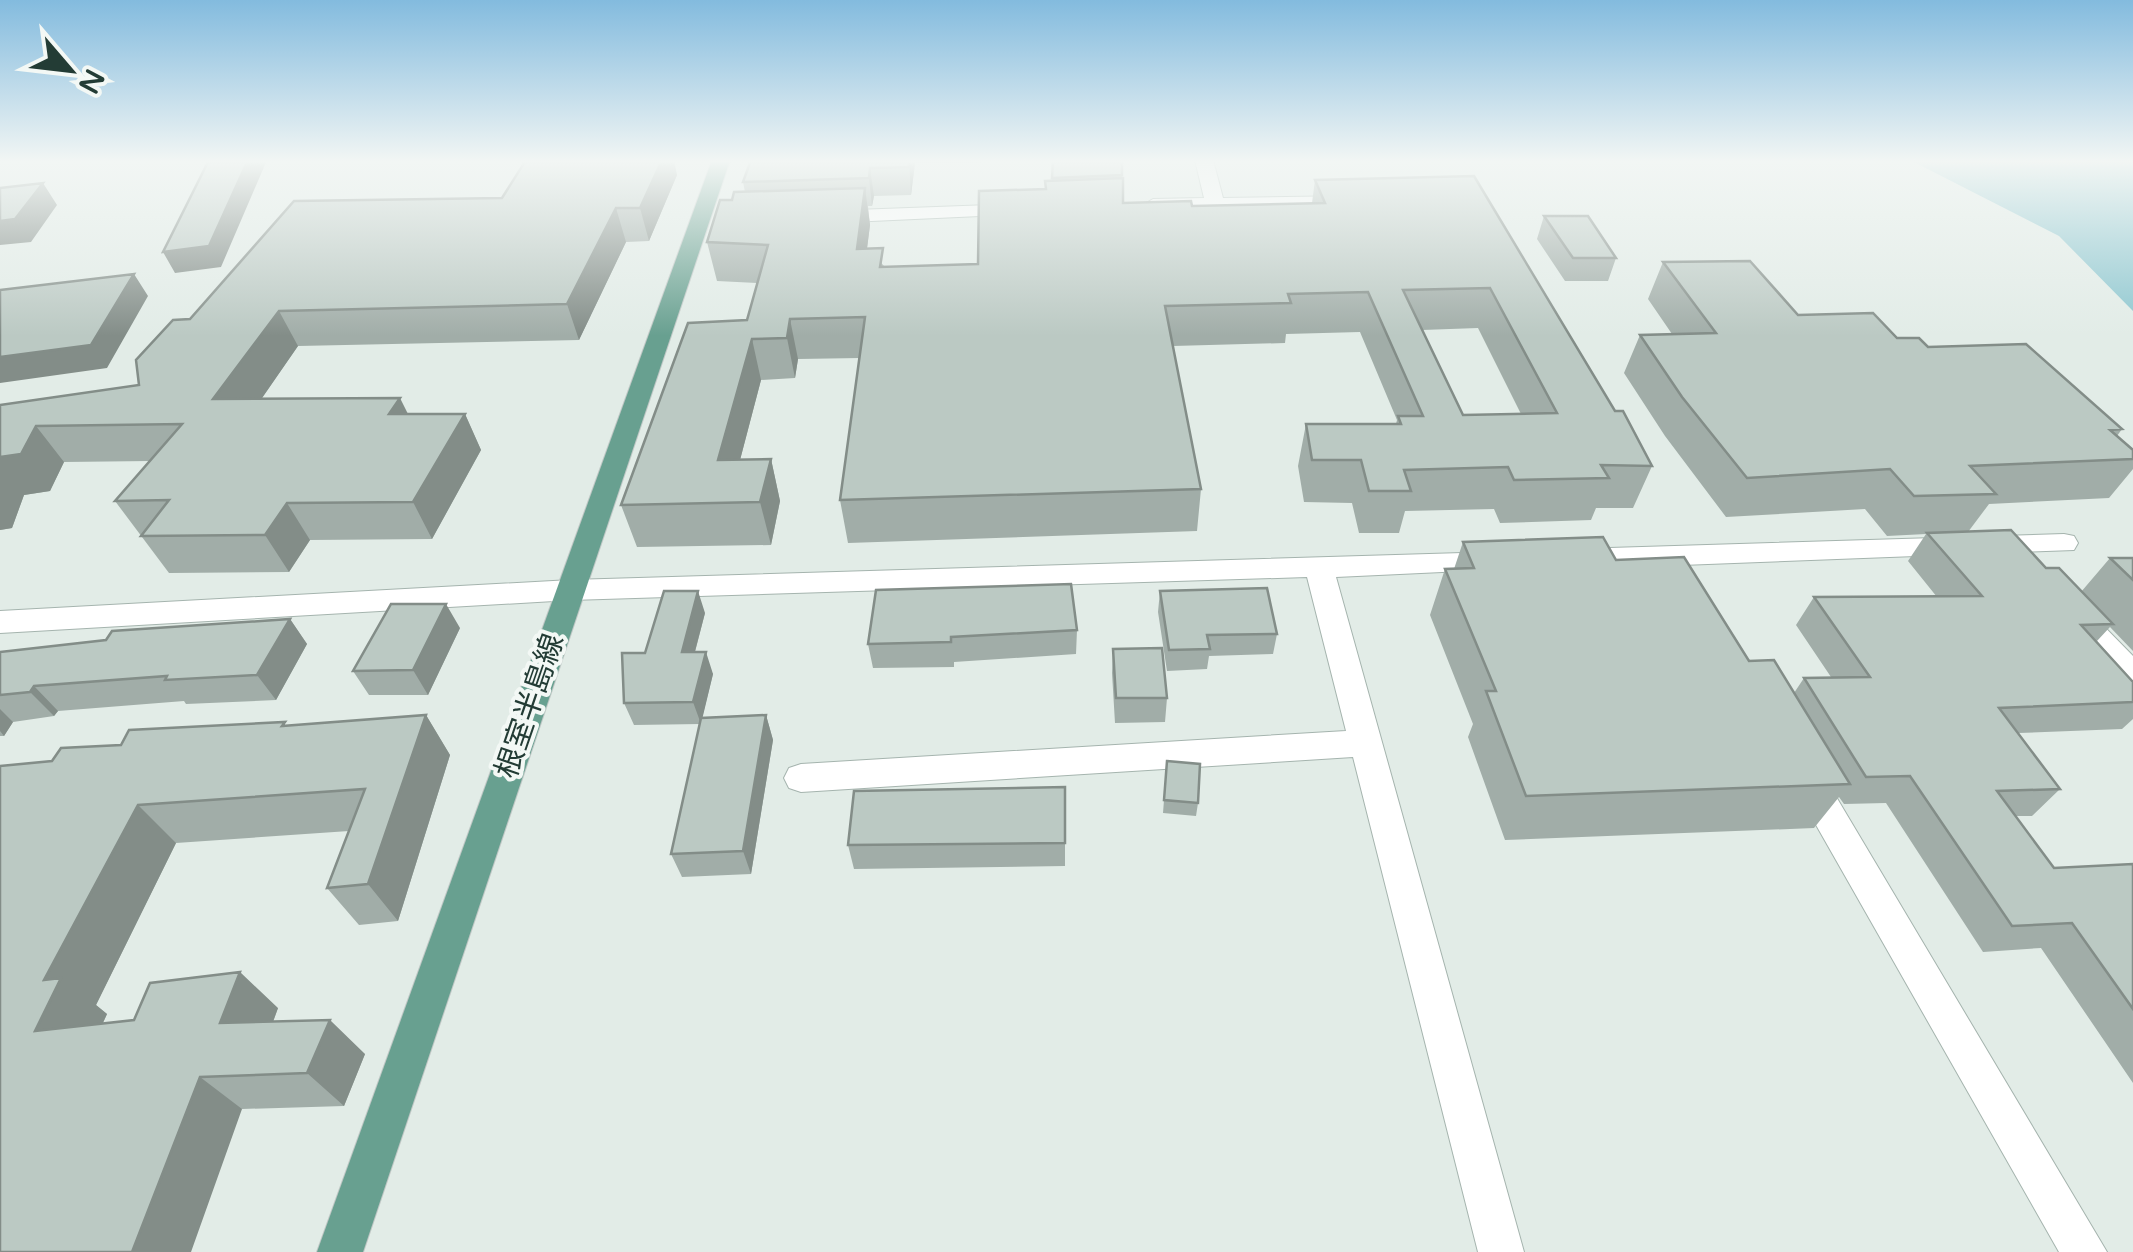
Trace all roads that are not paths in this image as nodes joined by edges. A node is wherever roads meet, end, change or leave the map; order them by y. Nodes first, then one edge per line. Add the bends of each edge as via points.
1 (711, 218) edge
2 (2064, 542) dead end
3 (2009, 544) junction
4 (1677, 556) junction
5 (1558, 560) edge
6 (1518, 561) edge
7 (1319, 568) junction
8 (1696, 589) edge
9 (571, 590) junction
10 (0, 622) edge
11 (2133, 676) edge
12 (1785, 740) edge
13 (1365, 743) junction
14 (801, 778) dead end
15 (340, 1252) edge
16 (1501, 1252) edge
17 (2084, 1252) edge

1 - 9 main road, 根室半島線
2 - 3 street
3 - 4 street
3 - 11 street
4 - 5 street
4 - 8 street
6 - 7 street
7 - 9 street
7 - 13 street
9 - 10 street
9 - 15 main road, 根室半島線
12 - 17 street
13 - 14 street
13 - 16 street

